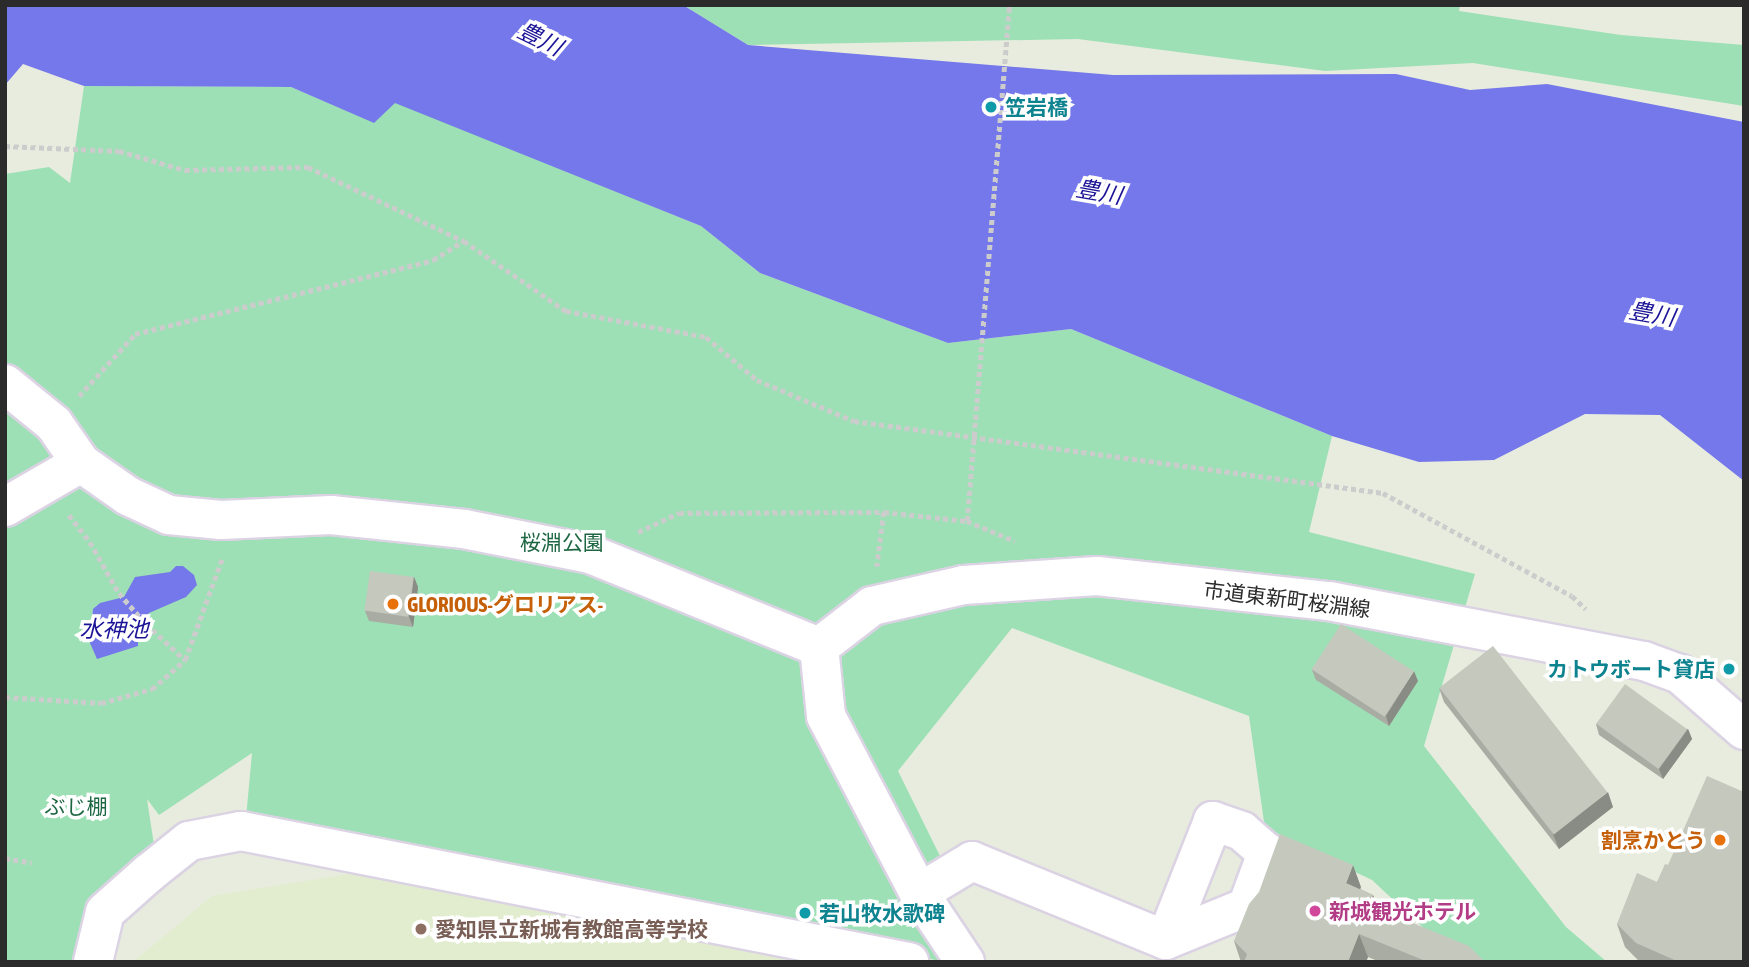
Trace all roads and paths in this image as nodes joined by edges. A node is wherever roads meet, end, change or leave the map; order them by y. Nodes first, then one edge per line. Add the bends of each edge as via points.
1 (1009, 7) edge
2 (5, 146) edge
3 (464, 241) junction
4 (5, 383) edge
5 (54, 424) junction
6 (81, 463) junction
7 (46, 484) junction
8 (5, 508) edge
9 (884, 512) junction
10 (220, 520) junction
11 (590, 554) junction
12 (872, 606) junction
13 (1593, 615) dead end
14 (819, 647) junction
15 (185, 660) junction
16 (5, 697) edge
17 (1744, 730) edge
18 (5, 858) edge
19 (32, 863) dead end
20 (919, 893) junction
21 (1166, 940) dead end
22 (93, 962) edge
23 (909, 962) edge
24 (965, 962) edge

1 - 9 path, bridge via 967,521
2 - 3 path via 119,151 185,170 308,167
3 - 5 path via 433,260 135,334
3 - 13 path via 566,311 706,337 757,380 854,421 1383,493 1572,596
4 - 5 street
5 - 6 street
6 - 7 street
6 - 10 street via 128,496 169,515
7 - 8 street
7 - 15 path via 90,542 119,593
9 - 11 path via 678,513
9 - 12 path
10 - 11 street via 344,516 464,528
10 - 15 path via 222,562
11 - 14 street
12 - 14 street, 市道東新町桜淵線
12 - 17 street, 市道東新町桜淵線 via 964,585 1097,576 1329,601 1644,661 1680,674
14 - 20 street via 826,716
15 - 16 path via 152,689 101,703
18 - 19 path
20 - 21 street via 972,861
20 - 24 street
22 - 23 street via 105,912 140,880 189,841 241,831

